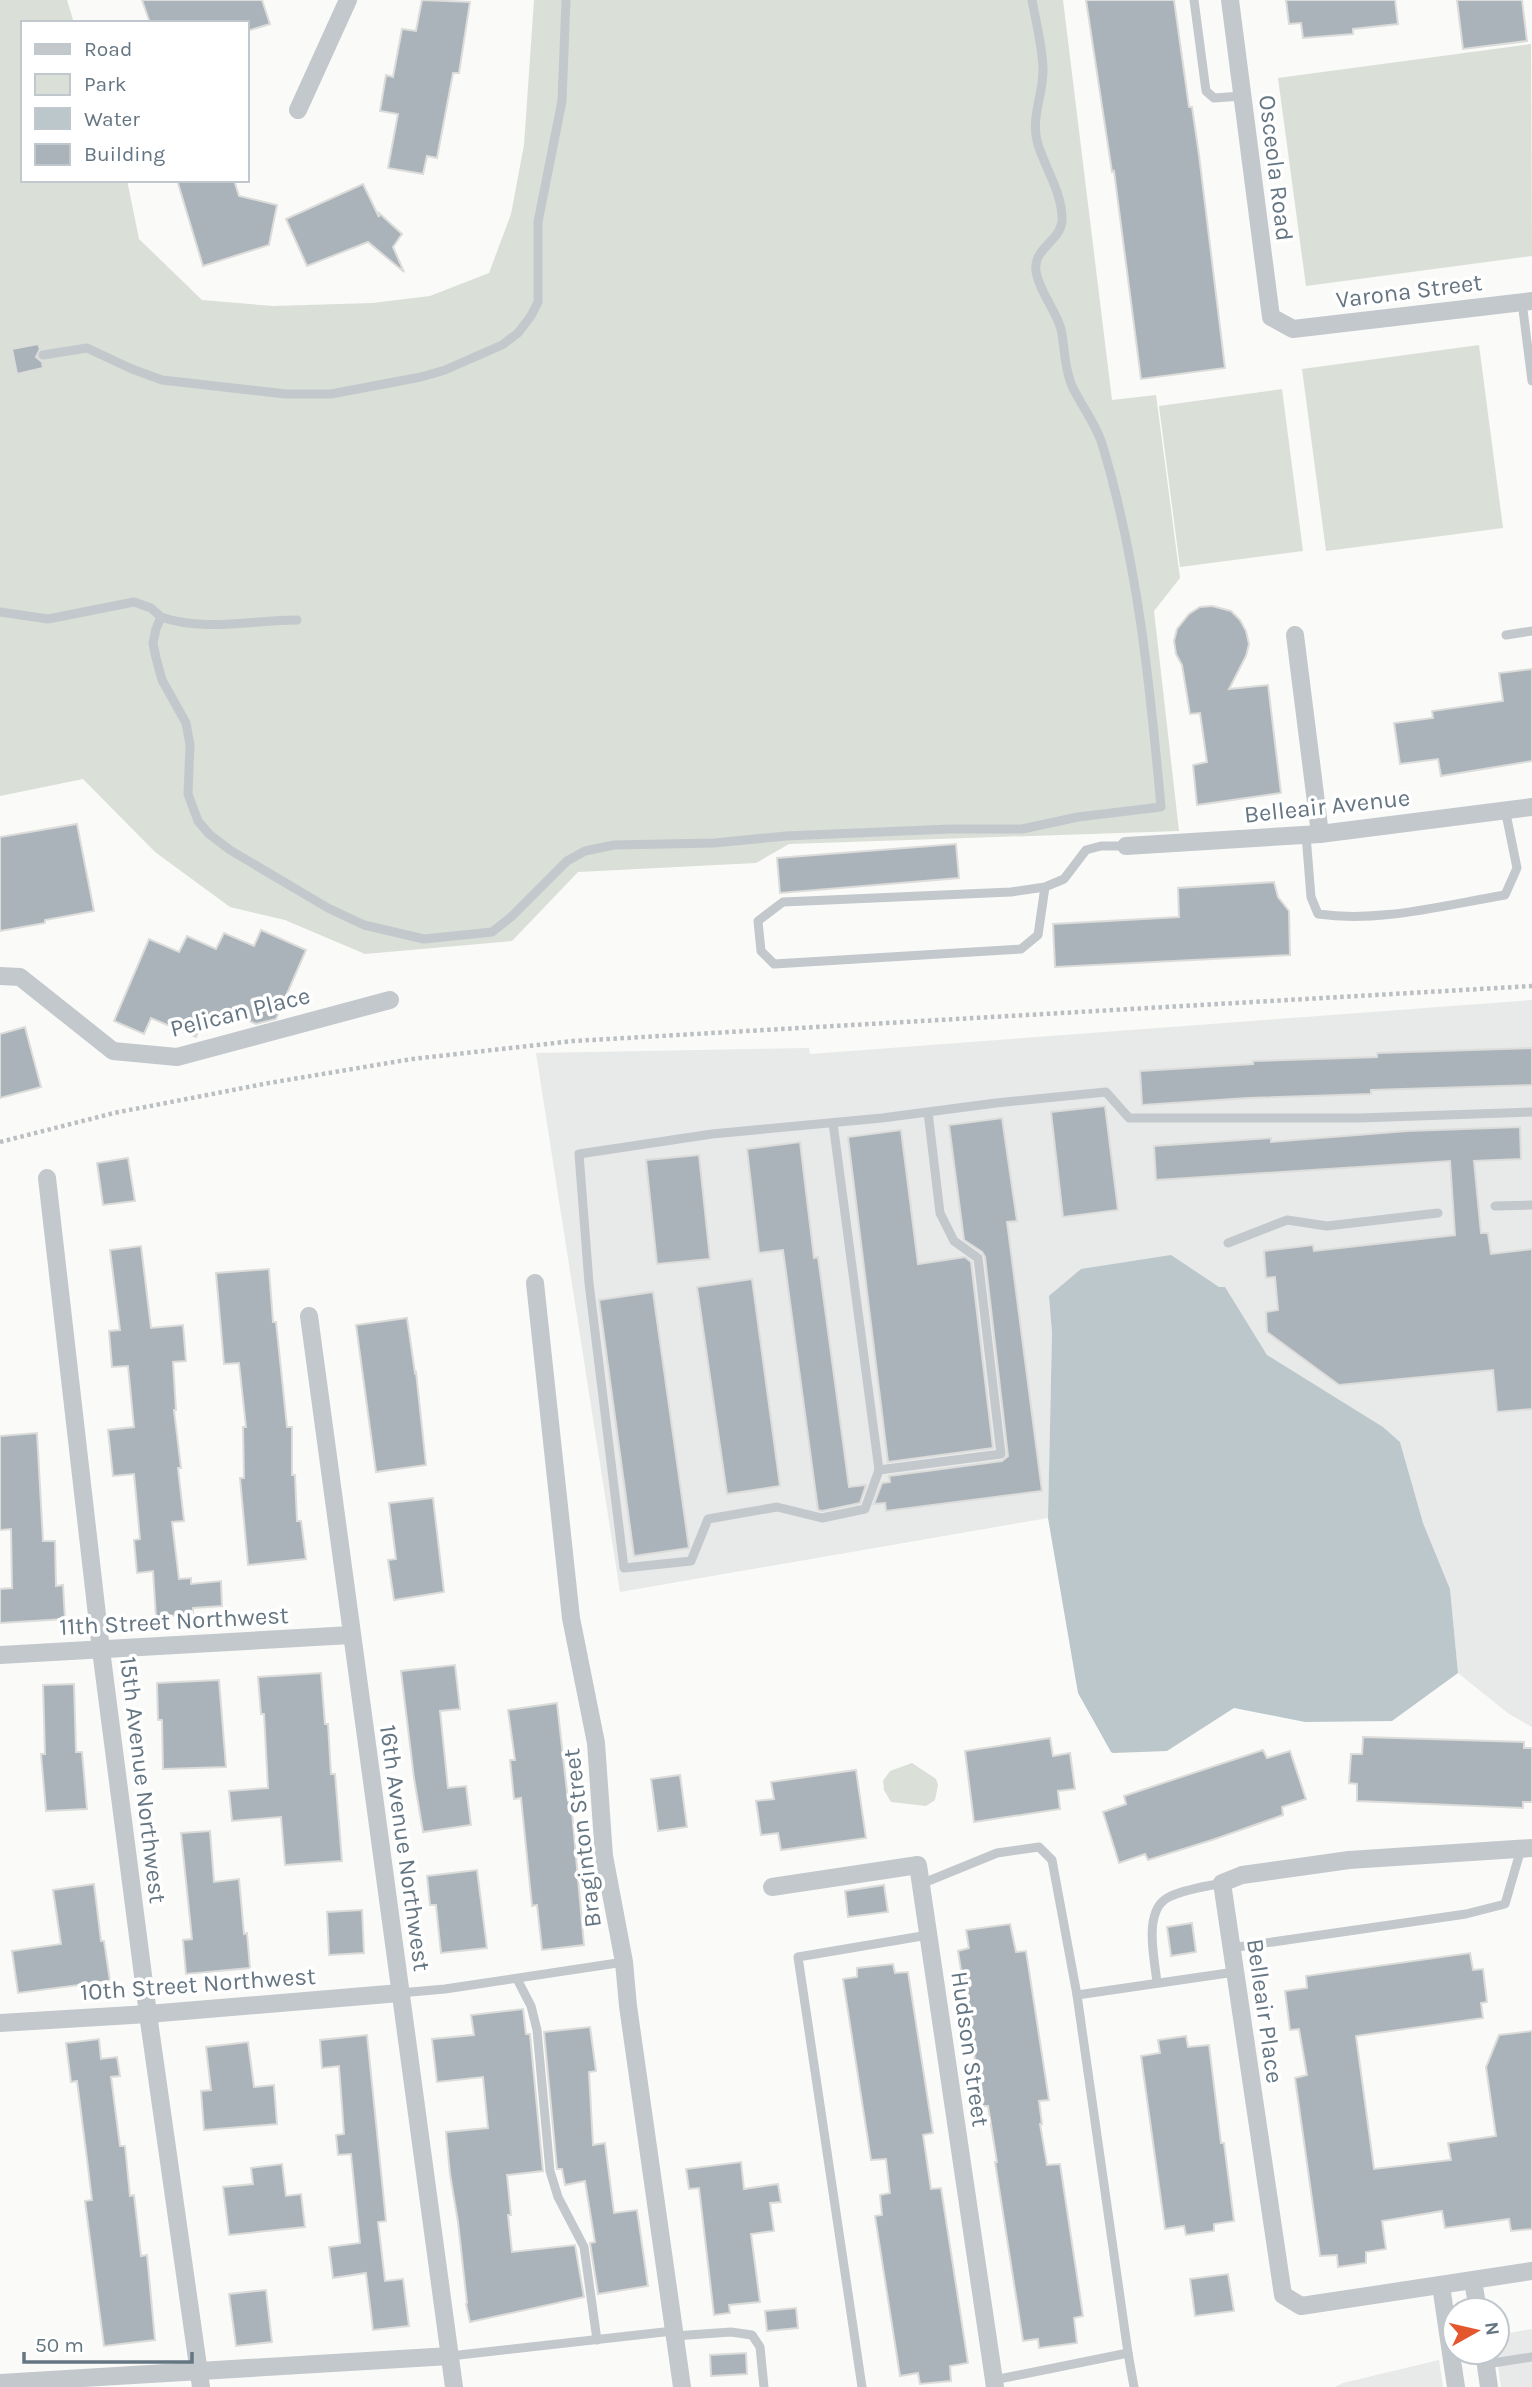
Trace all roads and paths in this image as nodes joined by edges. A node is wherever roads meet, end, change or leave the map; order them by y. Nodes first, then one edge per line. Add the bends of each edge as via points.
1 (348, 0) edge
2 (566, 0) edge
3 (1032, 0) edge
4 (1194, 0) edge
5 (1230, 0) edge
6 (1242, 96) junction
7 (298, 110) dead end
8 (1527, 301) edge
9 (1293, 329) joint
10 (43, 355) dead end
11 (1532, 382) edge
12 (0, 612) edge
13 (161, 617) junction
14 (297, 620) dead end
15 (1532, 631) edge
16 (1295, 635) dead end
17 (1506, 635) dead end
18 (1532, 807) edge
19 (1505, 809) junction
20 (1313, 835) junction
21 (1126, 846) joint
22 (1045, 887) junction
23 (0, 976) edge
24 (1532, 986) edge
25 (390, 1000) dead end
26 (928, 1112) junction
27 (1532, 1112) edge
28 (832, 1123) junction
29 (0, 1142) edge
30 (47, 1178) dead end
31 (1532, 1205) edge
32 (1496, 1206) dead end
33 (1438, 1213) dead end
34 (1228, 1243) dead end
35 (535, 1283) dead end
36 (309, 1316) dead end
37 (879, 1470) junction
38 (351, 1635) junction
39 (101, 1650) junction
40 (0, 1655) edge
41 (1527, 1848) edge
42 (1222, 1883) junction
43 (921, 1884) junction
44 (772, 1887) dead end
45 (928, 1935) junction
46 (1231, 1948) junction
47 (624, 1962) junction
48 (1235, 1972) junction
49 (517, 1979) junction
50 (1157, 1983) junction
51 (400, 1993) junction
52 (1077, 1995) junction
53 (148, 2014) junction
54 (0, 2022) edge
55 (1532, 2271) edge
56 (1473, 2281) junction
57 (1441, 2286) junction
58 (1476, 2296) edge
59 (674, 2333) junction
60 (597, 2340) junction
61 (1128, 2353) junction
62 (450, 2356) junction
63 (1511, 2357) edge
64 (1532, 2357) edge
65 (1486, 2366) edge
66 (200, 2378) edge
67 (0, 2383) edge
68 (994, 2384) edge
69 (454, 2387) edge
70 (681, 2387) edge
71 (764, 2387) edge
72 (862, 2387) edge
73 (1133, 2387) edge
74 (1456, 2387) edge
75 (1489, 2387) edge

1 - 7 street
2 - 10 lane via 562,101 538,222 538,302 519,333 502,345 421,377 331,394 286,394 162,380 87,348
3 - 13 lane via 1043,70 1035,127 1062,221 1035,266 1060,327 1072,385 1102,444 1120,512 1143,633 1161,807 1022,829 614,845 585,851 567,861 492,932 424,939 364,925 328,908 230,850 198,821 188,794 186,723 163,680 153,643
4 - 6 lane via 1206,91 1214,97
5 - 6 street, Osceola Road
6 - 9 street, Osceola Road via 1271,317
8 - 9 street, Varona Street
8 - 11 lane
12 - 13 lane via 48,619 134,602
13 - 14 lane via 209,625
15 - 17 lane
16 - 20 street
18 - 19 street, Belleair Avenue
19 - 20 street, Belleair Avenue
19 - 20 lane via 1517,868 1505,895 1377,916 1318,914 1311,897
20 - 21 street, Belleair Avenue
21 - 22 lane via 1086,850 1064,879
22 - 22 lane via 783,902 758,921 761,951 774,964 1021,948 1038,934
23 - 25 street, Pelican Place via 20,977 114,1051 177,1057
24 - 29 path via 573,1041 308,1076 114,1113
26 - 27 lane via 1106,1092 1129,1118
26 - 28 lane
26 - 37 lane via 940,1213 954,1241 978,1258 1001,1454
28 - 37 lane
28 - 37 lane via 579,1154 589,1283 624,1568 691,1561 708,1519 777,1507 822,1518 865,1509
30 - 39 street, 15th Avenue Northwest
31 - 32 lane
33 - 34 lane via 1327,1226 1287,1220
35 - 47 street, Braginton Street via 571,1618 596,1743 604,1856
36 - 38 street, 16th Avenue Northwest
38 - 39 street, 11th Street Northwest
38 - 51 street, 16th Avenue Northwest
39 - 40 street, 11th Street Northwest
39 - 53 street, 15th Avenue Northwest
41 - 42 street via 1349,1860 1242,1875
41 - 46 lane via 1505,1904 1466,1914
42 - 46 street, Belleair Place
42 - 50 lane via 1167,1898 1157,1906 1153,1944
43 - 44 street via 918,1865
43 - 45 street, Hudson Street
43 - 52 lane via 997,1853 1039,1847 1052,1860
45 - 68 street, Hudson Street
45 - 72 lane via 798,1957
46 - 48 street, Belleair Place
47 - 49 lane
47 - 59 street, Braginton Street
48 - 50 lane
48 - 57 street, Belleair Place via 1283,2295 1301,2306
49 - 51 lane
49 - 60 lane via 537,2030 550,2171 584,2247
50 - 52 lane
51 - 53 street, 10th Street Northwest
51 - 62 street, 16th Avenue Northwest
52 - 61 lane
53 - 54 street, 10th Street Northwest
53 - 66 street, 15th Avenue Northwest
55 - 56 street, Belleair Place
56 - 57 street, Belleair Place
56 - 58 street
57 - 74 street
59 - 60 lane
59 - 70 street, Braginton Street
59 - 71 lane via 752,2335 760,2347
60 - 62 lane
61 - 68 lane
61 - 73 lane
62 - 66 street
62 - 69 street, 16th Avenue Northwest
63 - 64 lane
65 - 75 street
66 - 67 street

